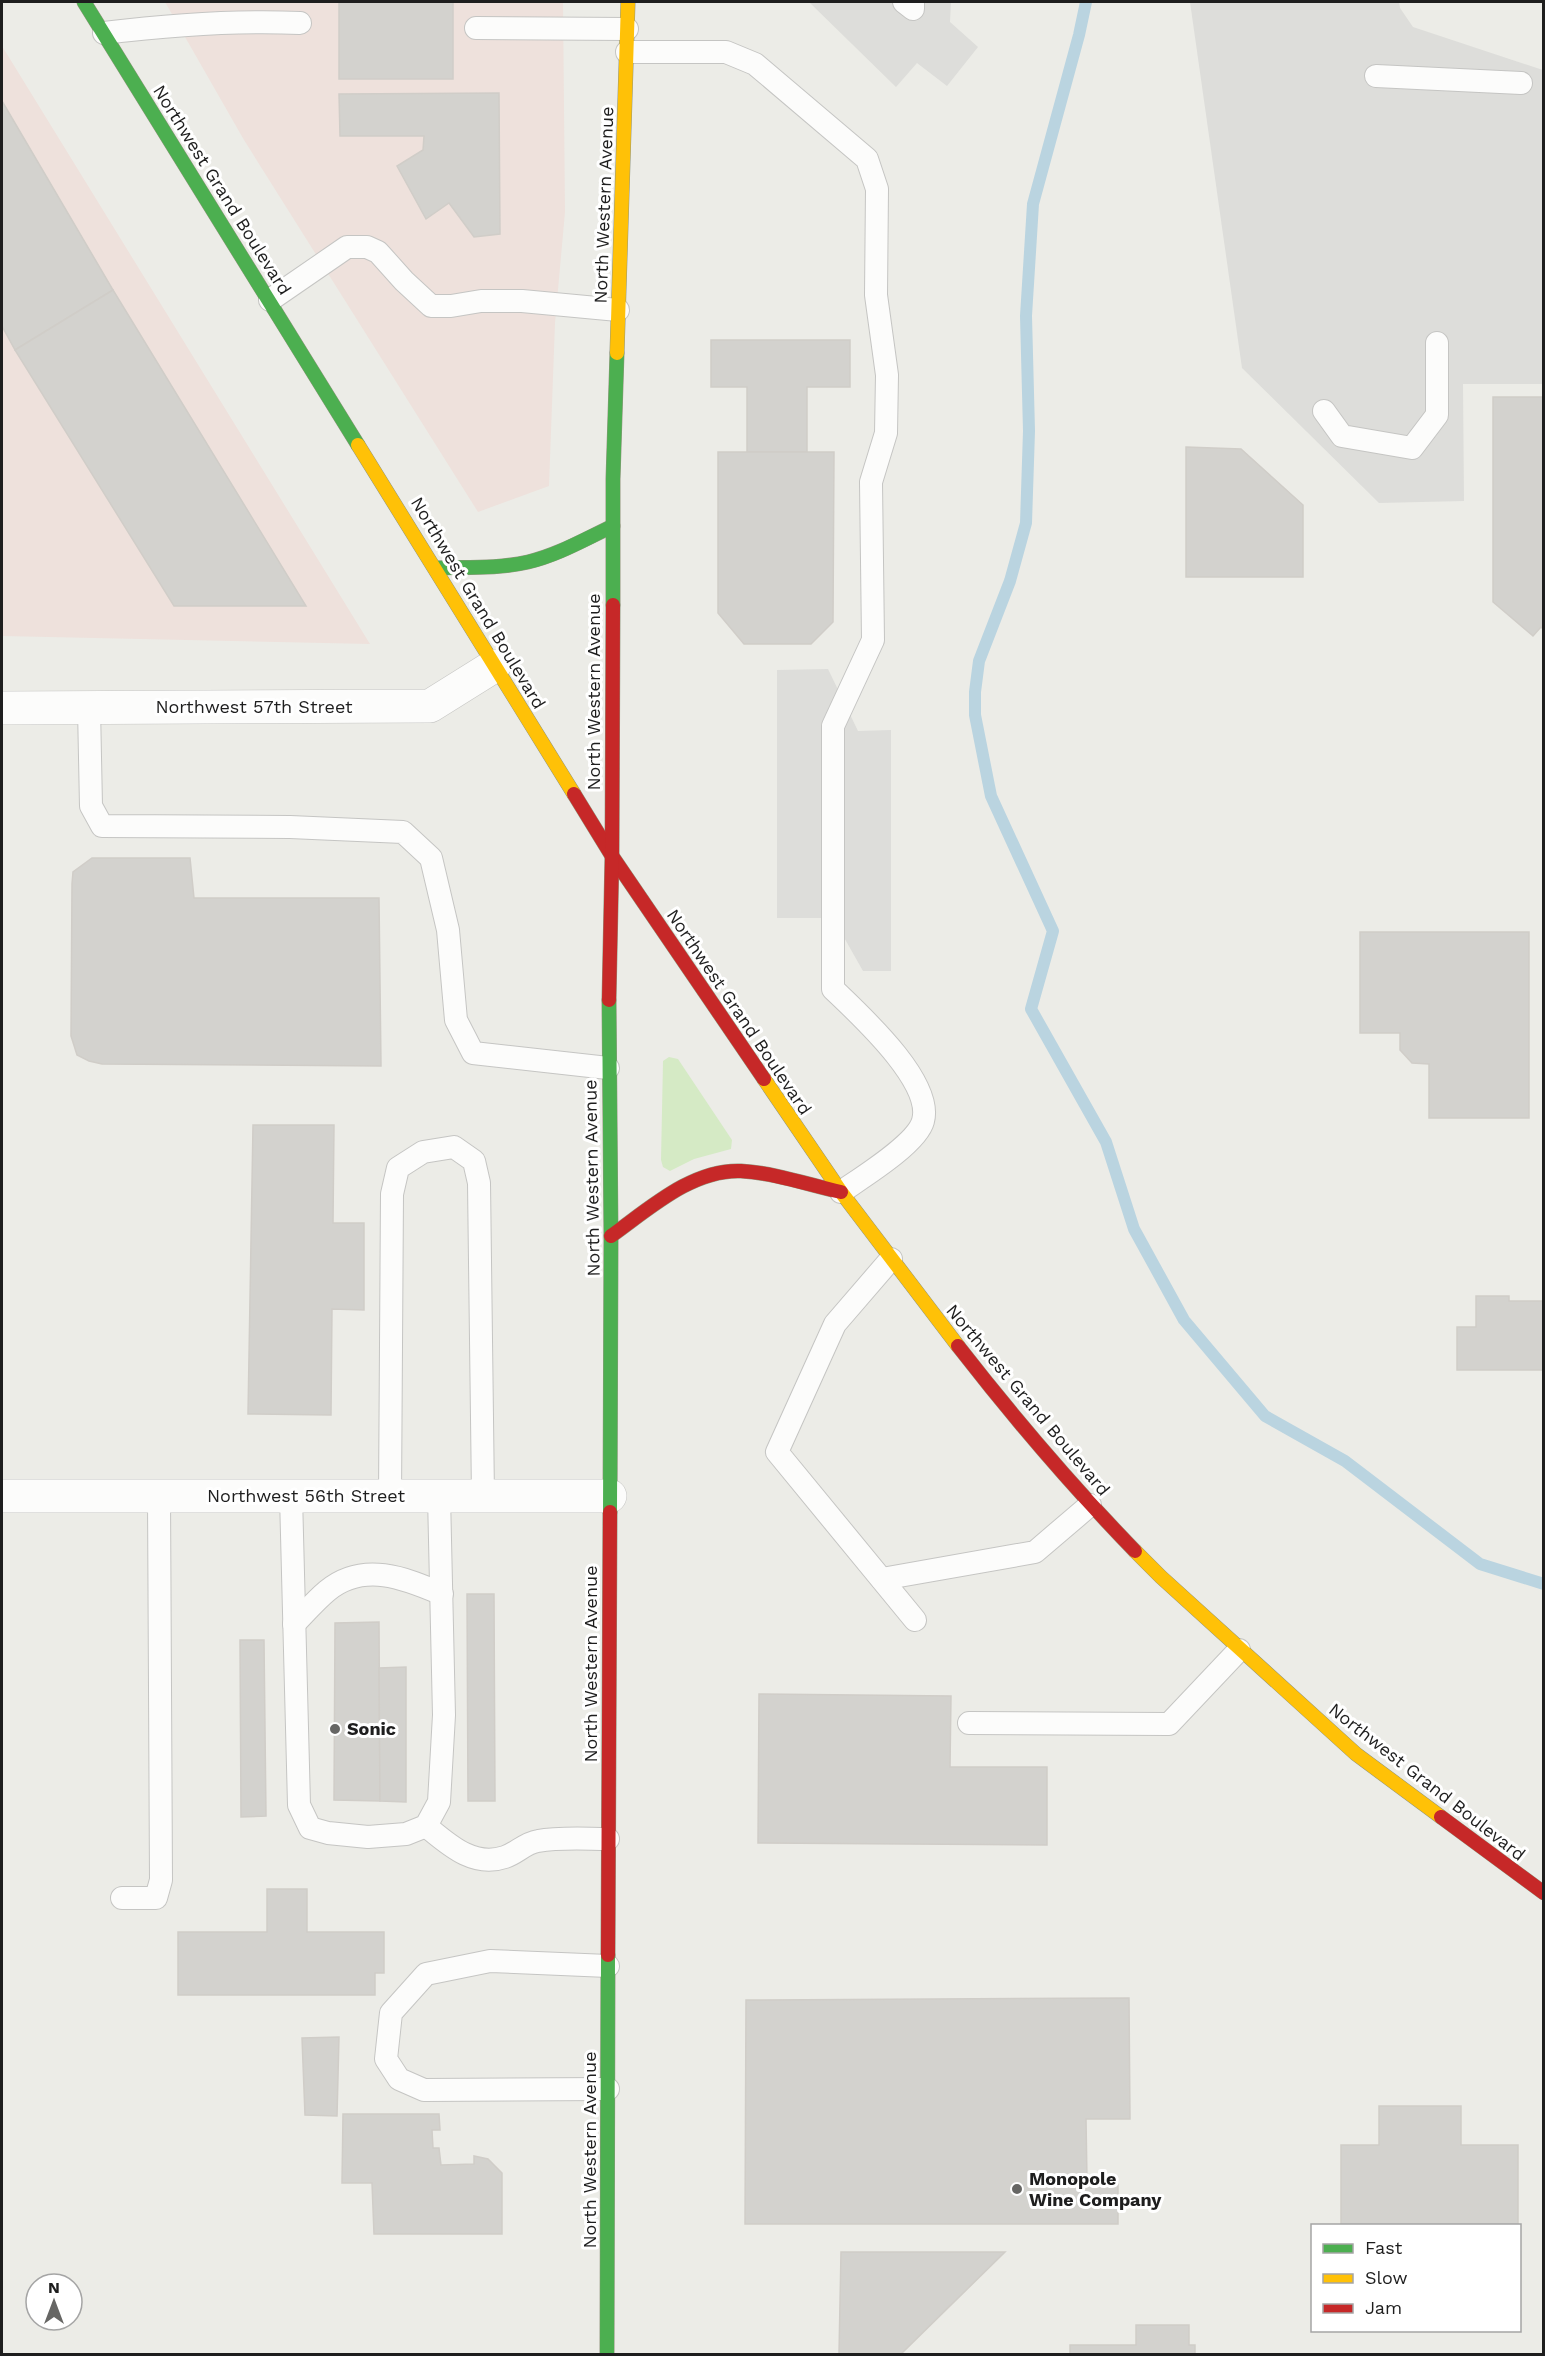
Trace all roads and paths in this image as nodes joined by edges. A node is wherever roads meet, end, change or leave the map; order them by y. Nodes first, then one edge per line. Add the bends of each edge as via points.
1 (84, 2) edge
2 (628, 2) edge
3 (904, 2) edge
4 (913, 2) edge
5 (300, 23) dead end
6 (476, 28) dead end
7 (627, 29) junction
8 (104, 33) junction
9 (627, 52) junction
10 (1376, 76) dead end
11 (1521, 83) dead end
12 (270, 300) junction
13 (618, 310) junction
14 (1437, 343) dead end
15 (1324, 411) dead end
16 (613, 526) junction
17 (436, 568) junction
18 (494, 666) junction
19 (2, 708) edge
20 (89, 708) junction
21 (612, 856) junction
22 (608, 1068) junction
23 (841, 1192) junction
24 (611, 1236) junction
25 (891, 1259) junction
26 (2, 1496) edge
27 (159, 1496) junction
28 (291, 1496) junction
29 (390, 1496) junction
30 (439, 1496) junction
31 (483, 1496) junction
32 (610, 1496) junction
33 (1090, 1505) junction
34 (882, 1579) junction
35 (442, 1594) junction
36 (915, 1620) dead end
37 (294, 1624) junction
38 (1239, 1650) junction
39 (969, 1723) dead end
40 (426, 1826) junction
41 (608, 1839) junction
42 (1544, 1893) edge
43 (122, 1898) dead end
44 (608, 1966) junction
45 (608, 2089) junction
46 (607, 2355) edge

1 - 8 main road, Northwest Grand Boulevard
2 - 7 main road, North Western Avenue
3 - 4 lane via 913,9
5 - 8 lane via 239,21
6 - 7 lane
7 - 9 main road, North Western Avenue
8 - 12 main road, Northwest Grand Boulevard
9 - 13 main road, North Western Avenue
9 - 23 lane via 726,52 755,64 867,159 877,189 876,295 887,375 886,433 871,482 873,640 833,726 833,989 871,1026 915,1080 923,1100 923,1122 902,1150
10 - 11 lane
12 - 13 lane via 347,247 367,247 378,252 431,306 522,301
12 - 17 main road, Northwest Grand Boulevard
13 - 16 main road, North Western Avenue
14 - 15 lane via 1437,415 1412,448 1342,436
16 - 17 main road via 528,561
16 - 21 main road, North Western Avenue
17 - 18 main road, Northwest Grand Boulevard
18 - 20 street, Northwest 57th Street via 430,705
18 - 21 main road, Northwest Grand Boulevard
19 - 20 street, Northwest 57th Street
20 - 22 lane via 91,806 102,826 403,832 431,858 448,930 456,1020 473,1053
21 - 22 main road, North Western Avenue
21 - 23 main road, Northwest Grand Boulevard
22 - 24 main road, North Western Avenue
23 - 24 main road via 739,1170 716,1173 685,1185
23 - 25 main road, Northwest Grand Boulevard
24 - 32 main road, North Western Avenue
25 - 33 main road, Northwest Grand Boulevard via 1006,1408
25 - 34 lane via 835,1324 777,1452
26 - 27 street, Northwest 56th Street
27 - 28 street, Northwest 56th Street
27 - 43 lane via 161,1880 156,1898
28 - 29 street, Northwest 56th Street
28 - 37 lane
29 - 30 street, Northwest 56th Street
29 - 31 lane via 392,1194 398,1168 423,1152 454,1148 474,1161 479,1183
30 - 31 street, Northwest 56th Street
30 - 35 lane
31 - 32 street, Northwest 56th Street
32 - 41 main road, North Western Avenue
33 - 34 lane via 1035,1552
33 - 38 main road, Northwest Grand Boulevard
34 - 36 lane
35 - 37 lane via 407,1579 375,1573 329,1589
35 - 40 lane via 441,1780 439,1802
37 - 40 lane via 299,1805 309,1828 368,1837 406,1834
38 - 39 lane via 1169,1724
38 - 42 main road, Northwest Grand Boulevard via 1356,1754
40 - 41 lane via 456,1850 475,1859 506,1857 519,1847 540,1840
41 - 44 main road, North Western Avenue
44 - 45 main road, North Western Avenue
44 - 45 lane via 490,1961 426,1974 391,2013 386,2059 399,2079 424,2090
45 - 46 main road, North Western Avenue

